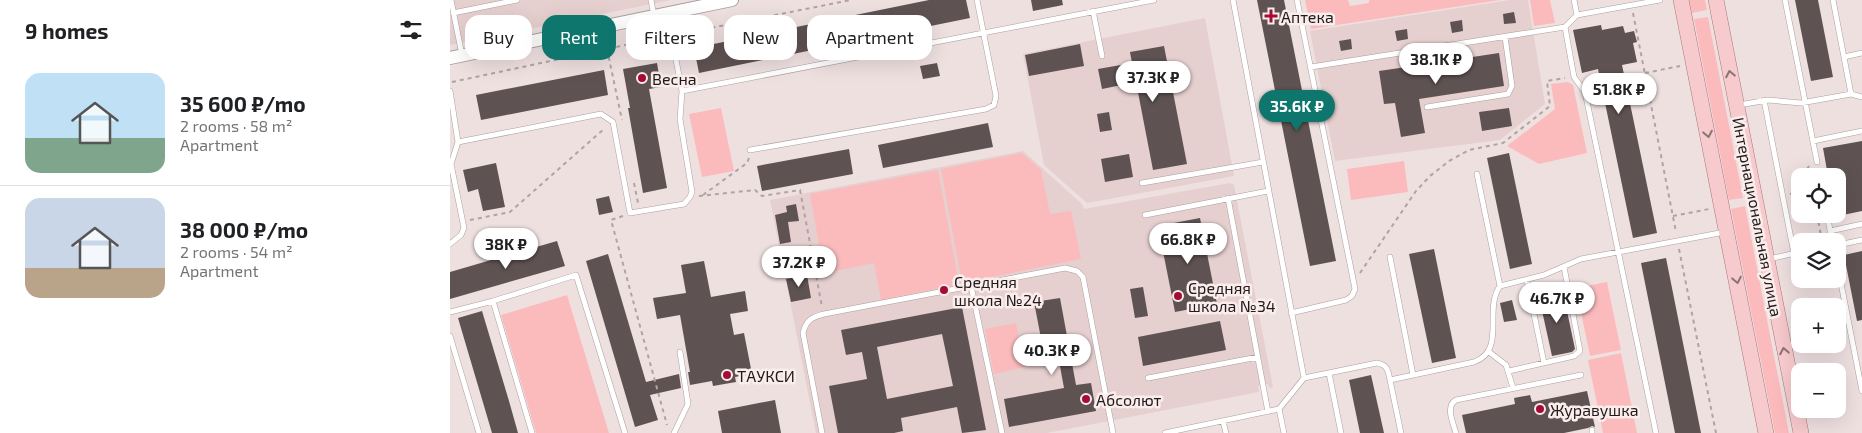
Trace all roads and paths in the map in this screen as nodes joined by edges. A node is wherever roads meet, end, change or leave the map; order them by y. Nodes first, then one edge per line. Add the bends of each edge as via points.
1 (451, 0) edge
2 (517, 0) edge
3 (651, 0) edge
4 (732, 0) edge
5 (851, 0) edge
6 (977, 0) edge
7 (1154, 0) edge
8 (1233, 0) edge
9 (1297, 0) edge
10 (1574, 0) edge
11 (1660, 0) edge
12 (1682, 0) edge
13 (1716, 0) edge
14 (1785, 0) edge
15 (1833, 0) edge
16 (687, 4) edge
17 (1632, 6) junction
18 (1094, 12) junction
19 (453, 13) junction
20 (667, 13) joint
21 (654, 15) edge
22 (658, 15) edge
23 (1577, 15) junction
24 (626, 22) edge
25 (714, 28) edge
26 (1565, 28) junction
27 (984, 32) junction
28 (1505, 37) junction
29 (626, 46) edge
30 (1862, 53) edge
31 (1102, 56) dead end
32 (456, 57) edge
33 (1844, 57) junction
34 (676, 60) edge
35 (1311, 67) junction
36 (1574, 77) junction
37 (450, 83) edge
38 (450, 91) edge
39 (682, 91) junction
40 (1851, 94) junction
41 (1862, 97) edge
42 (1764, 100) junction
43 (1805, 102) junction
44 (1736, 105) junction
45 (1427, 107) dead end
46 (621, 117) dead end
47 (612, 122) junction
48 (1862, 131) edge
49 (1813, 141) junction
50 (458, 142) junction
51 (750, 150) joint
52 (1263, 162) junction
53 (1817, 162) dead end
54 (1477, 174) dead end
55 (1142, 183) dead end
56 (1268, 191) junction
57 (1791, 194) edge
58 (702, 195) junction
59 (1782, 195) junction
60 (690, 197) junction
61 (1228, 198) junction
62 (1722, 206) junction
63 (630, 213) junction
64 (1145, 215) dead end
65 (1673, 216) junction
66 (462, 221) junction
67 (1828, 223) edge
68 (1862, 224) edge
69 (1830, 231) joint
70 (1727, 232) junction
71 (1792, 233) edge
72 (1862, 240) edge
73 (1678, 241) junction
74 (1846, 243) edge
75 (450, 244) edge
76 (1619, 252) junction
77 (1791, 254) edge
78 (1390, 257) dead end
79 (1766, 259) junction
80 (1564, 267) junction
81 (1527, 280) junction
82 (1353, 283) junction
83 (971, 286) junction
84 (1500, 286) junction
85 (1842, 288) edge
86 (493, 301) junction
87 (450, 312) edge
88 (1290, 313) junction
89 (824, 314) junction
90 (450, 336) edge
91 (680, 352) dead end
92 (1489, 352) junction
93 (1258, 357) junction
94 (1544, 363) junction
95 (1509, 371) junction
96 (1329, 373) junction
97 (1413, 375) junction
98 (1581, 375) dead end
99 (1148, 378) dead end
100 (1304, 378) junction
101 (1390, 380) junction
102 (1513, 388) junction
103 (1862, 391) edge
104 (1279, 409) junction
105 (1268, 412) junction
106 (1224, 421) junction
107 (1763, 432) edge
108 (479, 433) edge
109 (532, 433) edge
110 (625, 433) edge
111 (669, 433) edge
112 (674, 433) edge
113 (822, 433) edge
114 (1002, 433) edge
115 (1113, 433) edge
116 (1165, 433) edge
117 (1226, 433) edge
118 (1284, 433) edge
119 (1341, 433) edge
120 (1401, 433) edge
121 (1456, 433) edge
122 (1656, 433) edge
123 (1716, 433) edge
124 (1801, 433) edge

1 - 19 lane
2 - 19 lane
3 - 21 lane
4 - 16 street
5 - 25 path
6 - 27 lane
7 - 18 lane
8 - 52 lane
9 - 35 lane
10 - 23 lane
11 - 17 lane
12 -> 62 main road, Интернациональная улица
44 -> 13 main road, Интернациональная улица
14 - 43 lane
15 - 33 lane
16 - 20 street
17 - 23 lane
17 - 65 path
18 - 27 lane
18 - 31 lane
19 - 32 lane
20 - 22 street
23 - 26 lane
24 - 32 street
26 - 28 lane
26 - 36 lane
27 - 39 lane
27 - 51 lane via 996,96 994,105
28 - 35 lane
28 - 45 lane via 1512,86 1508,94
29 - 37 path
30 - 33 lane
33 - 40 lane
34 - 39 lane
35 - 82 lane
36 - 76 lane via 1585,92
36 - 82 path via 1547,81 1550,106 1503,142 1469,150 1430,176 1416,190
38 - 50 lane
39 - 60 lane via 680,120 692,192
40 - 41 lane
40 - 43 lane
42 - 43 lane
42 - 44 lane
42 - 59 lane
43 - 49 lane
44 - 79 main road, Интернациональная улица
46 - 47 path
47 - 50 lane via 601,114
47 - 63 lane
47 - 66 path via 510,212
48 - 49 lane
49 - 53 lane
50 - 66 lane via 451,164
51 - 58 path via 748,163
52 - 55 lane
52 - 56 lane
54 - 84 lane
56 - 61 lane
56 - 88 lane
57 - 59 path
58 - 60 path
58 - 89 path via 755,190 762,196 800,190
59 - 71 lane
60 - 63 lane via 684,204
61 - 64 lane
61 - 93 lane
62 - 65 path
62 - 70 main road, Интернациональная улица
63 - 111 path via 611,220
65 - 73 path
66 - 75 lane via 461,235
67 - 69 lane
68 - 69 lane
70 - 73 lane
70 -> 107 main road, Интернациональная улица
72 - 74 lane
73 - 76 lane
73 - 123 path
76 - 80 lane via 1581,259
76 - 122 lane
77 - 79 lane
78 - 97 lane
124 -> 79 main road, Интернациональная улица
80 - 81 lane
80 - 94 lane via 1580,348 1574,356
81 - 84 lane
81 - 94 lane
82 - 88 lane via 1355,289 1346,300
83 - 89 lane
83 - 114 lane
83 - 115 lane via 1065,268 1082,276
84 - 92 lane via 1494,300
85 - 103 lane
86 - 87 lane
86 - 109 lane
86 - 110 lane via 576,275
88 - 100 lane
89 - 113 lane via 805,323 803,333
90 - 108 lane
91 - 112 lane via 688,404
92 - 95 lane
92 - 97 lane via 1474,362
93 - 99 lane
93 - 105 lane
94 - 95 lane
95 - 102 lane
96 - 100 lane
96 - 101 lane via 1377,363 1388,368
96 - 119 lane
97 - 101 lane
98 - 102 lane
100 - 104 lane
101 - 120 lane
102 - 121 lane via 1452,402 1450,408
104 - 105 lane
104 - 118 lane
105 - 106 lane
106 - 116 lane
106 - 117 lane

